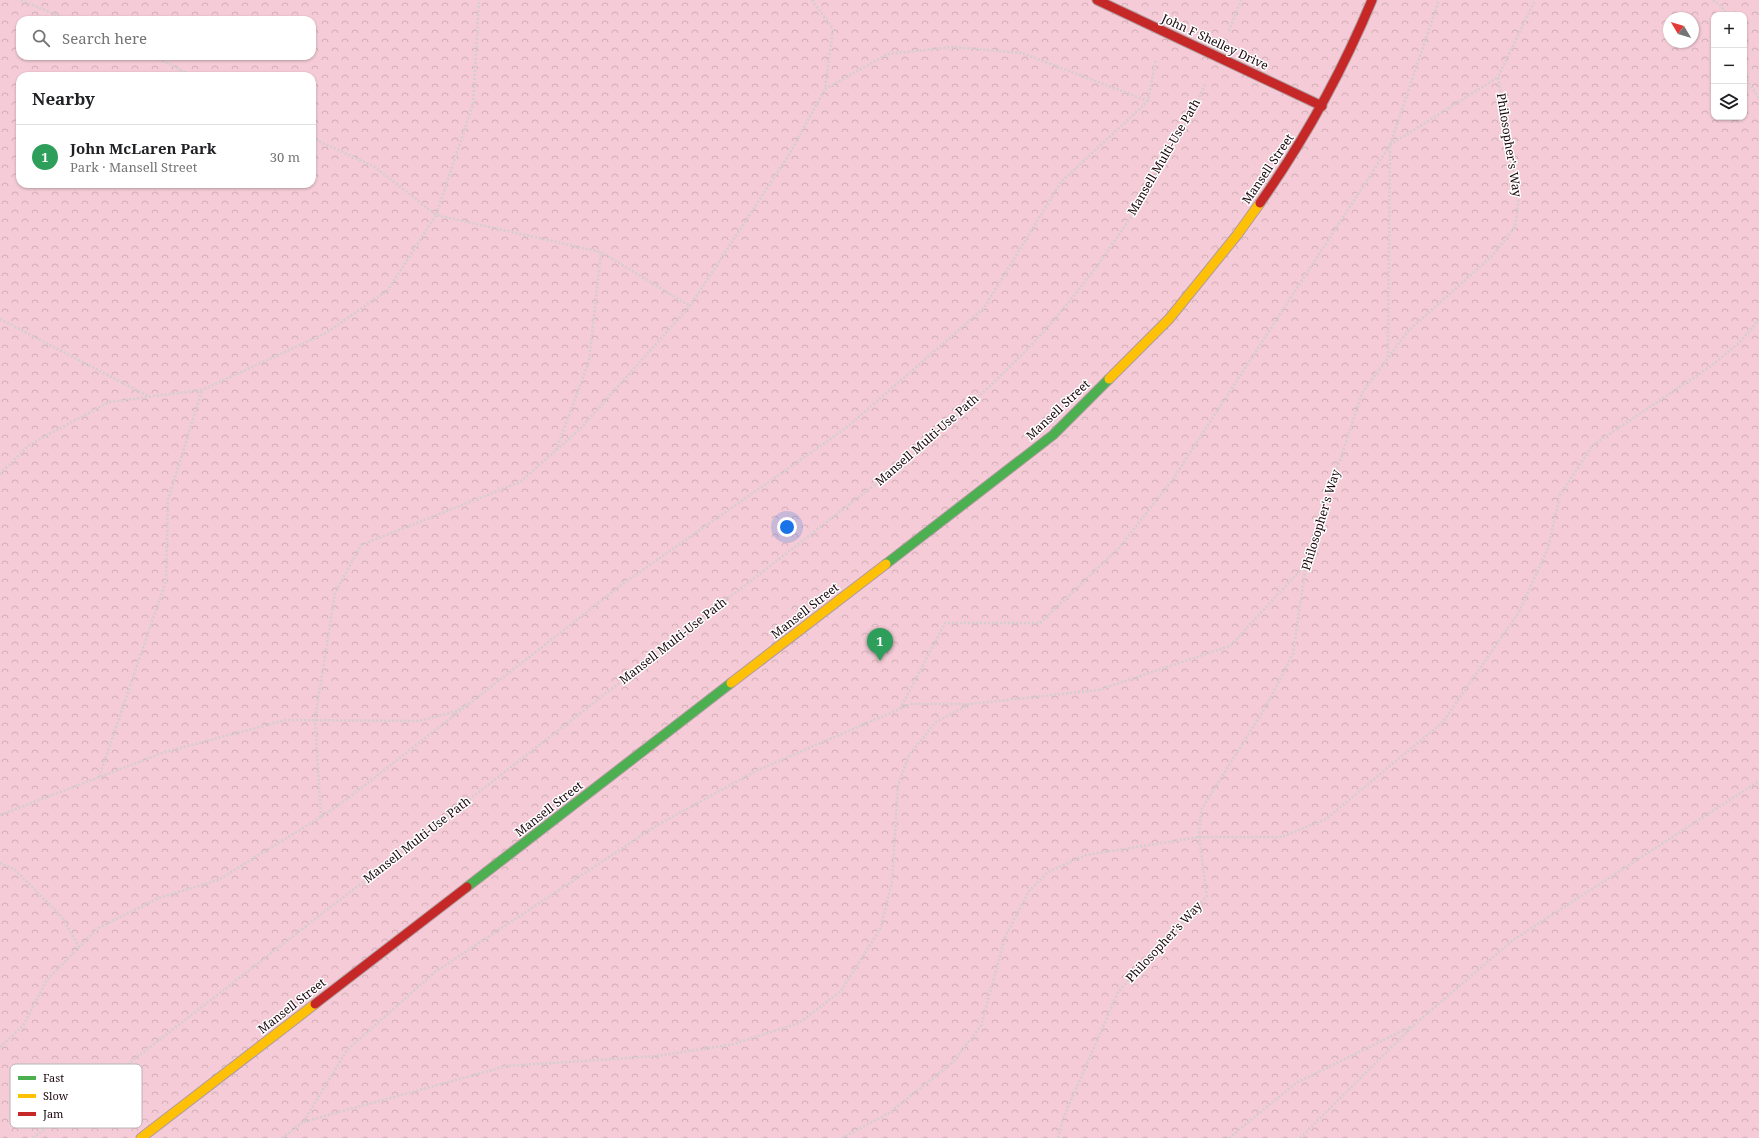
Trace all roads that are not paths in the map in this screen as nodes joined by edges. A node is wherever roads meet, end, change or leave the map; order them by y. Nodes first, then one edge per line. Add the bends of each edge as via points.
1 (1098, 0) edge
2 (1372, 0) edge
3 (1322, 106) junction
4 (141, 1138) edge

1 - 3 street, John F Shelley Drive
2 - 3 street, Mansell Street
3 - 4 street, Mansell Street via 1289,162 1255,211 1169,319 1053,435

